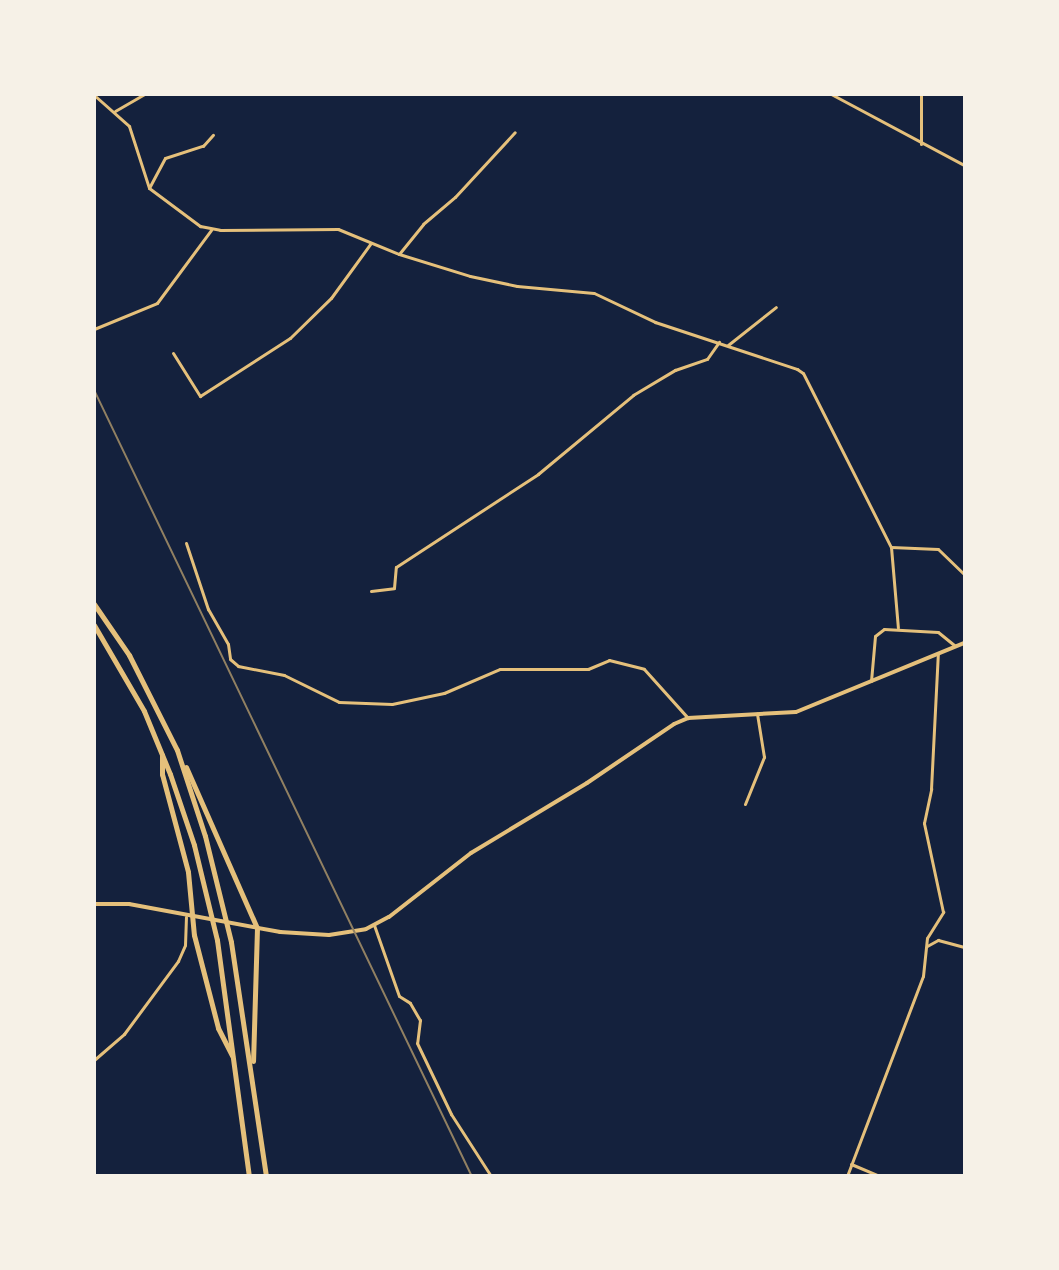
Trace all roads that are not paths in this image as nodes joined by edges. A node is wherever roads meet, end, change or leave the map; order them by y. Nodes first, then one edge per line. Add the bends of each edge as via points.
1 (145, 94) edge
2 (831, 94) edge
3 (921, 94) edge
4 (94, 95) edge
5 (116, 111) junction
6 (515, 132) dead end
7 (213, 135) dead end
8 (921, 144) junction
9 (964, 165) edge
10 (149, 188) junction
11 (211, 230) junction
12 (371, 243) junction
13 (399, 254) junction
14 (776, 307) dead end
15 (94, 329) edge
16 (719, 342) junction
17 (728, 345) junction
18 (173, 353) dead end
19 (186, 543) dead end
20 (891, 547) junction
21 (964, 574) edge
22 (371, 591) dead end
23 (94, 604) edge
24 (94, 625) edge
25 (898, 628) junction
26 (964, 643) edge
27 (954, 645) junction
28 (938, 652) junction
29 (871, 682) junction
30 (757, 714) junction
31 (688, 718) junction
32 (177, 750) junction
33 (162, 753) junction
34 (745, 804) dead end
35 (94, 904) edge
36 (188, 918) junction
37 (374, 925) junction
38 (257, 928) junction
39 (926, 947) junction
40 (964, 947) edge
41 (234, 1059) junction
42 (94, 1060) edge
43 (252, 1068) junction
44 (851, 1164) junction
45 (249, 1176) edge
46 (267, 1176) edge
47 (490, 1176) edge
48 (847, 1176) edge
49 (879, 1176) edge

1 - 5 street
2 - 8 street
3 - 8 street
4 - 5 street
5 - 10 street via 131,133
6 - 13 street via 455,197 423,224
7 - 10 street via 203,146 165,158
8 - 9 street
10 - 11 street via 187,220
11 - 12 street via 326,227
11 - 15 street via 157,303
12 - 13 street
12 - 18 street via 331,298 290,338 200,396
13 - 16 street via 507,284 594,292 655,322
14 - 17 street
16 - 17 street
16 - 22 street via 707,359 675,370 633,395 538,474 396,567 394,588
17 - 20 street via 803,373
19 - 31 street via 208,609 228,644 230,659 238,666 284,675 339,702 392,704 444,693 500,669 588,669 609,660 644,669
20 - 21 street via 938,549
20 - 25 street
23 - 32 highway via 129,655
24 - 33 highway via 144,711
25 - 27 street via 938,632
25 - 29 street via 884,629 874,636
26 - 27 street
27 - 28 street
28 - 29 street
28 - 39 street via 931,789 924,823 944,912
29 - 30 street via 796,712
30 - 31 street
30 - 34 street via 764,757
31 - 37 street via 471,853
32 - 38 highway
32 - 43 highway via 225,911
33 - 36 highway via 164,782 188,872
33 - 41 highway via 194,845 211,913
35 - 36 street via 129,904
36 - 38 street
36 - 41 highway via 218,1028
36 - 42 street via 185,945 178,961 124,1034
37 - 38 street via 329,935
37 - 47 street via 399,996 410,1003 420,1020 417,1043 451,1114
38 - 43 highway
39 - 40 street via 938,940
39 - 44 street via 923,976
41 - 45 highway
43 - 46 highway
44 - 48 street
44 - 49 street

